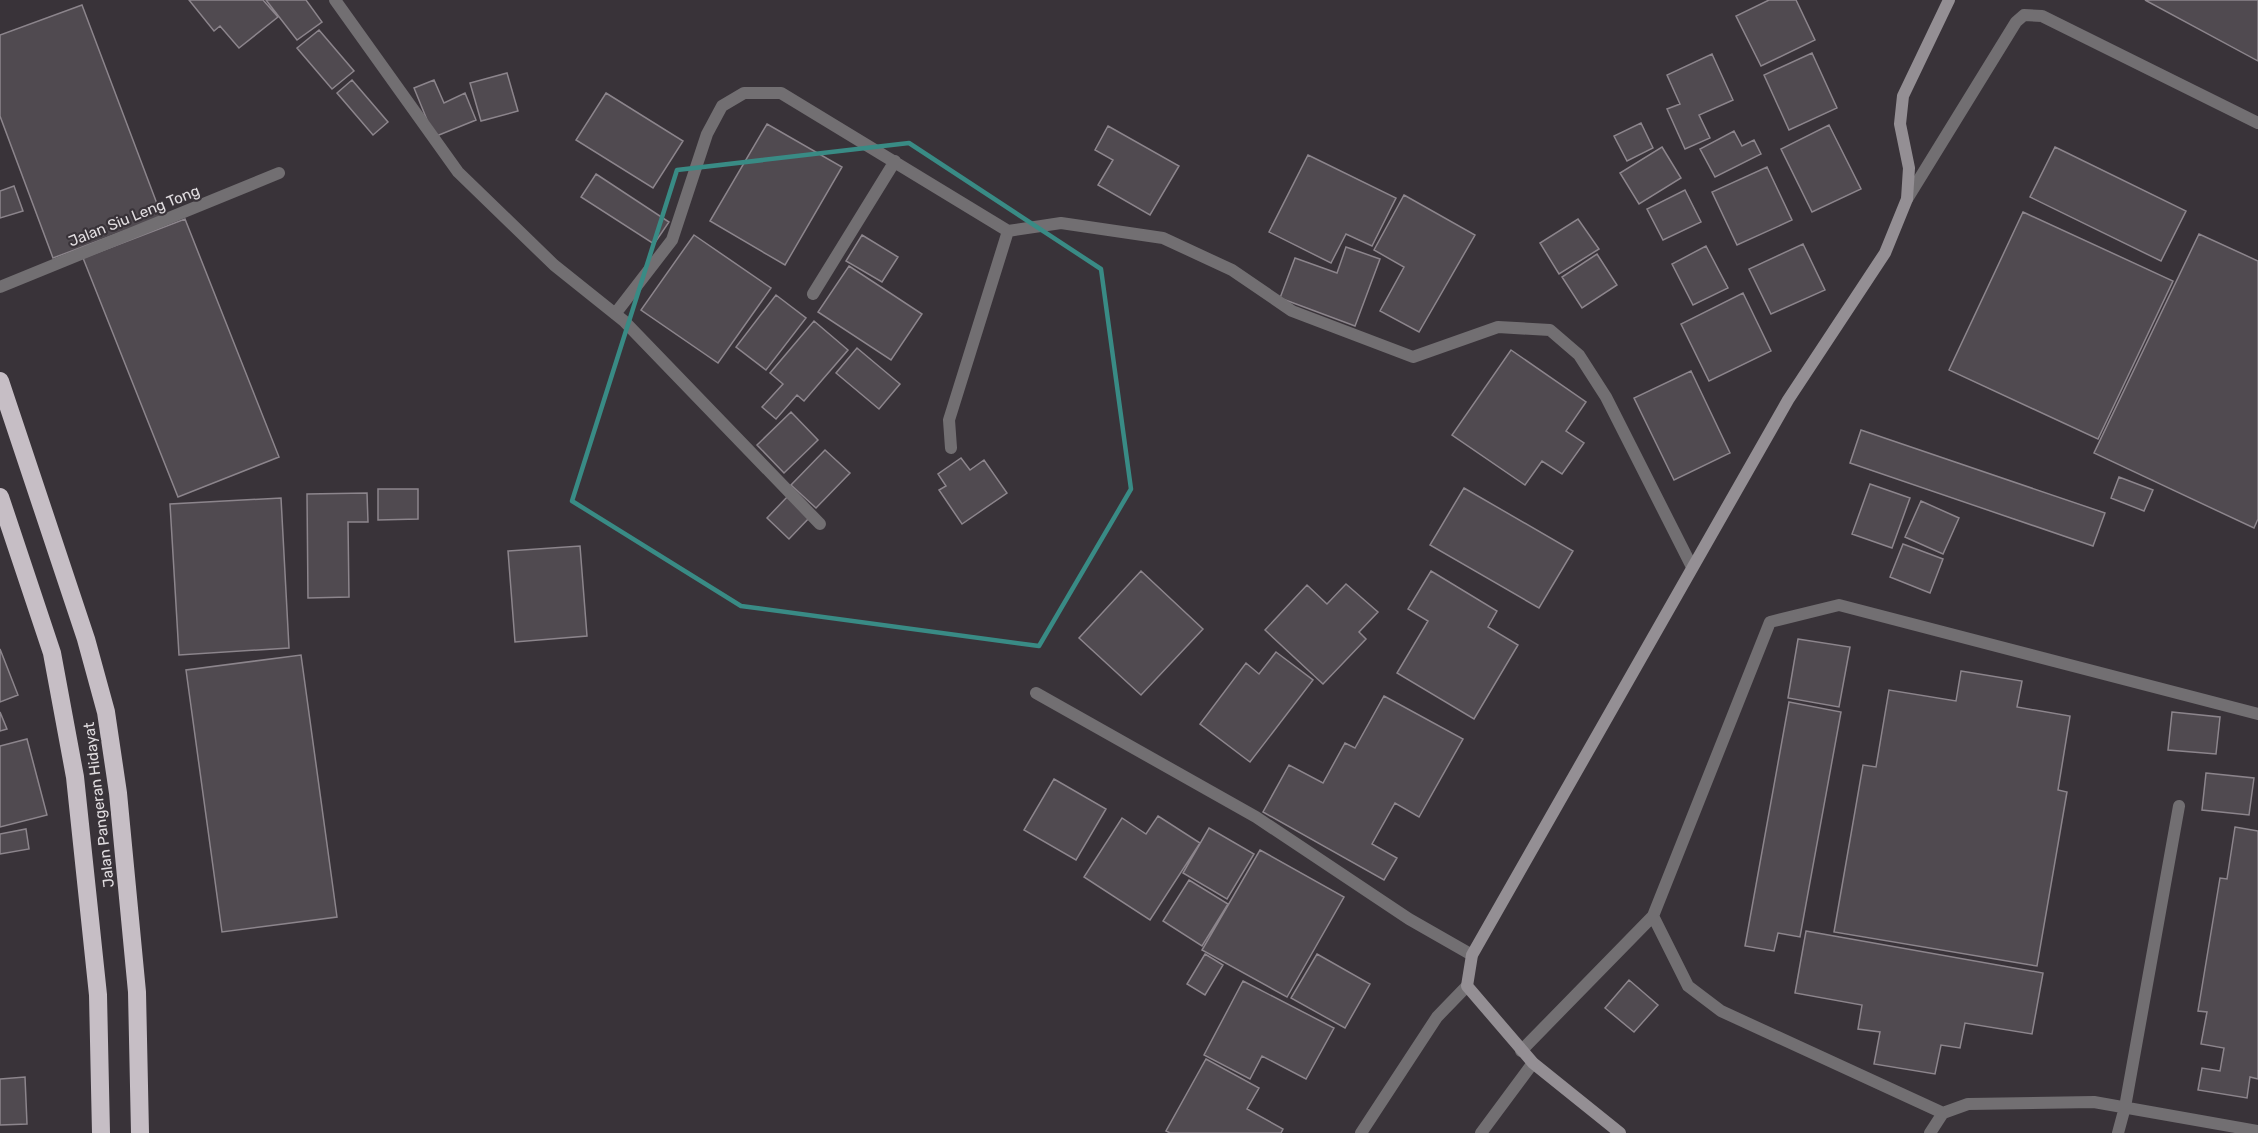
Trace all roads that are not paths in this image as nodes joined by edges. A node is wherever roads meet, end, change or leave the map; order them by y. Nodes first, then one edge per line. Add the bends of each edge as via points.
1 (335, 0) edge
2 (1949, 0) edge
3 (2258, 123) edge
4 (895, 161) junction
5 (279, 173) dead end
6 (1907, 198) junction
7 (1008, 231) junction
8 (0, 287) edge
9 (813, 294) dead end
10 (615, 314) junction
11 (0, 383) edge
12 (951, 448) dead end
13 (0, 497) edge
14 (820, 524) dead end
15 (1692, 567) junction
16 (1036, 693) dead end
17 (2258, 714) edge
18 (2179, 806) dead end
19 (1653, 916) junction
20 (1473, 955) junction
21 (1467, 986) junction
22 (1521, 1051) junction
23 (1533, 1063) junction
24 (2125, 1107) junction
25 (1943, 1113) junction
26 (2258, 1131) edge
27 (101, 1133) edge
28 (141, 1133) edge
29 (1360, 1133) edge
30 (1481, 1133) edge
31 (1620, 1133) edge
32 (1930, 1133) edge
33 (2118, 1133) edge

1 - 10 street via 458,172 554,265
2 - 6 street via 1903,96 1900,124 1908,168
3 - 6 street via 2042,16 2024,15
4 - 7 street
4 - 9 street
4 - 10 street via 781,93 744,93 722,106 707,134 672,240
5 - 8 street, Jalan Siu Leng Tong
6 - 15 street via 1885,253 1788,400
7 - 12 street via 949,420
7 - 15 street via 1061,223 1163,238 1232,270 1292,310 1413,357 1498,327 1550,330 1579,355 1606,397
10 - 14 street
11 - 28 highway, Jalan Pangeran Hidayat via 86,639 106,712 118,793 137,992
13 - 27 highway, Jalan Pangeran Hidayat via 52,653 75,777 98,995
15 - 20 street
16 - 20 street via 1256,817 1409,919
17 - 19 street via 1839,605 1770,622
18 - 24 street
19 - 22 street
19 - 25 street via 1688,986 1720,1011
20 - 21 street
21 - 22 street
21 - 29 street via 1437,1017
22 - 23 street
23 - 30 street
23 - 31 street
24 - 25 street via 2094,1102 1968,1104
24 - 26 street
24 - 33 street
25 - 32 street

